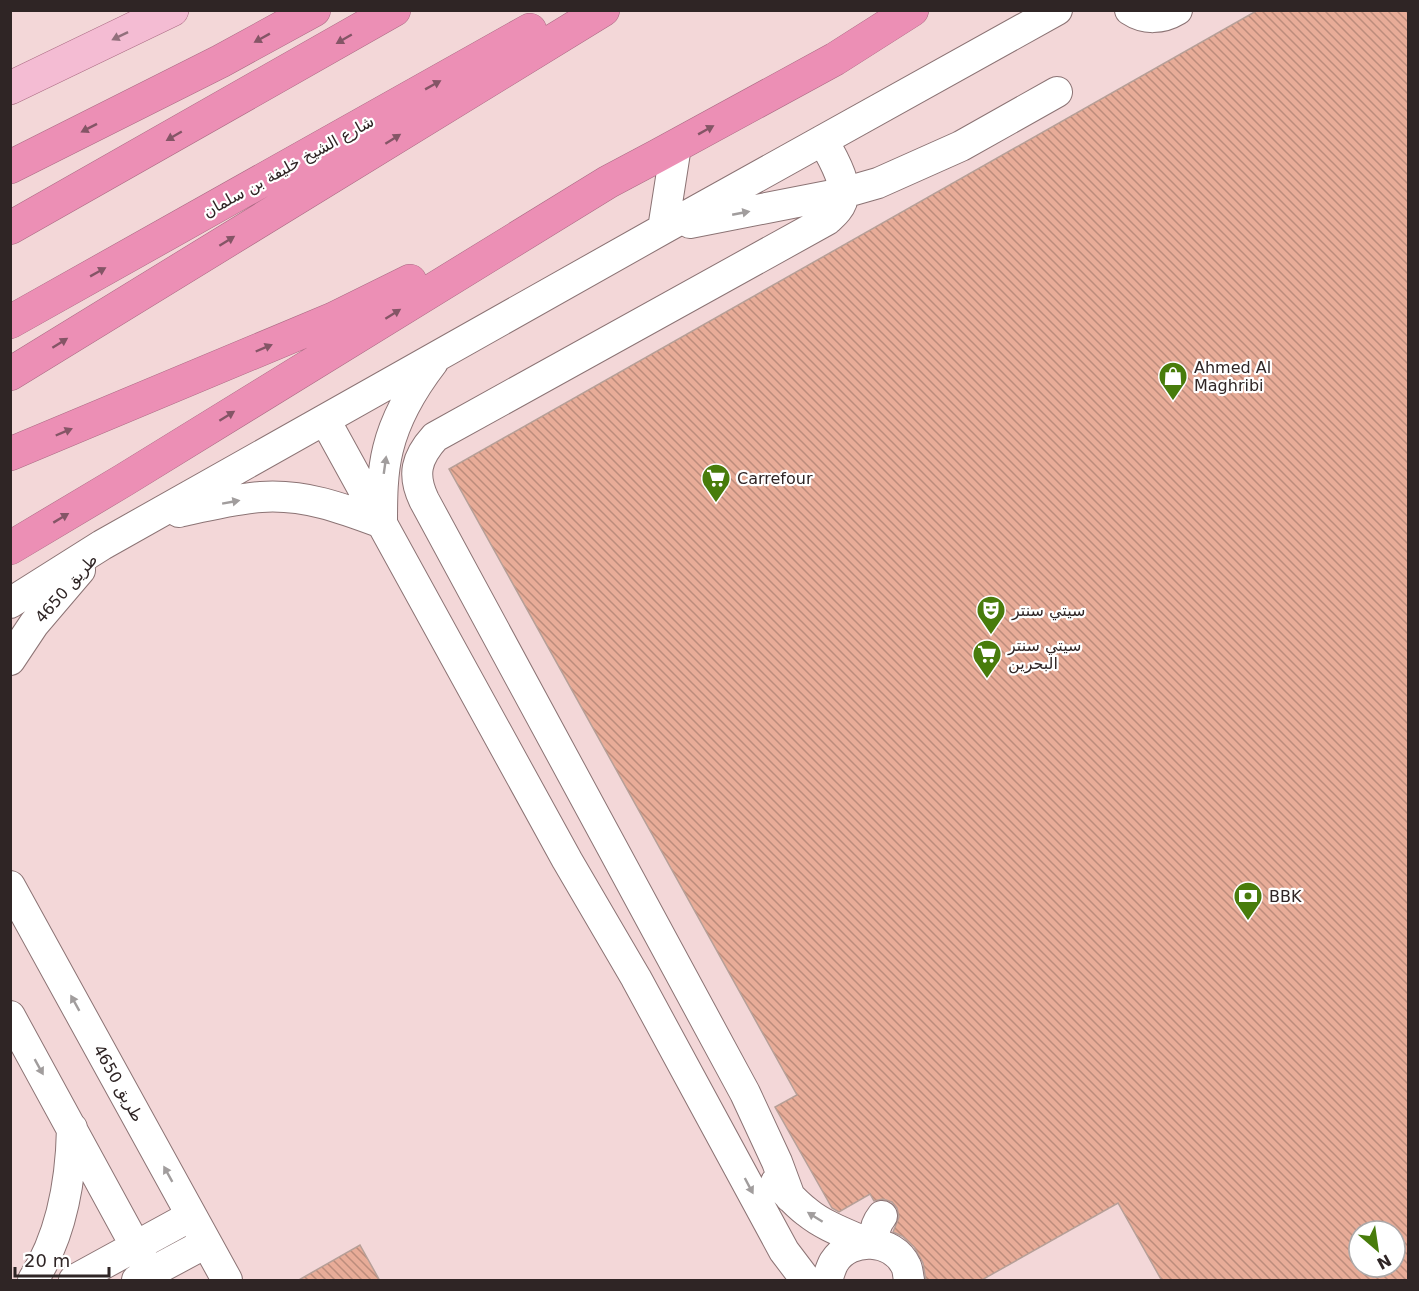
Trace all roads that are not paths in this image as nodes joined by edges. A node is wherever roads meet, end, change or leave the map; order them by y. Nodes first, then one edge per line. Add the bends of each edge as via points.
1 (172, 10) edge
2 (314, 10) edge
3 (394, 10) edge
4 (565, 10) edge
5 (603, 10) edge
6 (912, 10) edge
7 (924, 10) edge
8 (1057, 10) edge
9 (1130, 10) edge
10 (1177, 10) edge
11 (835, 59) junction
12 (10, 88) edge
13 (1057, 92) dead end
14 (823, 140) junction
15 (676, 146) junction
16 (10, 167) edge
17 (608, 182) junction
18 (842, 185) junction
19 (10, 228) edge
20 (663, 229) junction
21 (10, 322) edge
22 (438, 356) junction
23 (10, 374) edge
24 (325, 420) junction
25 (10, 454) edge
26 (153, 517) junction
27 (382, 523) junction
28 (102, 545) junction
29 (10, 548) edge
30 (10, 603) edge
31 (10, 660) edge
32 (10, 886) edge
33 (653, 969) junction
34 (10, 1016) edge
35 (72, 1128) junction
36 (191, 1216) junction
37 (875, 1234) junction
38 (206, 1243) junction
39 (136, 1246) junction
40 (147, 1278) edge
41 (33, 1281) edge
42 (75, 1281) edge
43 (227, 1281) edge
44 (806, 1281) edge
45 (827, 1281) edge
46 (909, 1281) edge

1 -> 12 main road
2 -> 16 highway
3 -> 19 highway
21 -> 4 highway, شارع الشيخ خليفة بن سلمان
23 -> 5 highway
6 - 11 highway
7 - 11 main road
8 - 14 lane
9 - 10 lane via 1153,18
15 -> 11 highway
13 - 18 lane via 961,146 878,183
14 - 18 lane
14 - 20 lane
15 - 17 highway
15 - 20 lane
25 -> 17 highway via 333,319
29 -> 17 highway
20 -> 18 lane
18 - 33 lane via 842,202 827,220 435,438 419,459 417,482 424,500
20 - 22 lane
22 - 24 lane
27 -> 22 lane via 382,485 399,415
24 - 26 lane
24 - 27 lane
26 -> 27 lane via 262,497 287,497 339,507
26 - 28 lane
27 - 33 lane via 567,860
28 - 30 lane, طريق 4650
28 - 31 lane, طريق 4650 via 34,624
36 -> 32 lane, طريق 4650
37 -> 33 lane via 830,1226 808,1214 790,1197 762,1127
33 -> 44 lane via 784,1251
34 -> 35 lane
35 - 39 lane
35 - 41 lane via 64,1204 51,1245
36 - 38 lane, طريق 4650
36 - 39 lane
37 - 45 lane via 848,1248 834,1262
37 - 46 lane via 906,1266
38 - 40 lane
38 - 43 lane, طريق 4650
39 - 40 lane
39 - 42 lane

